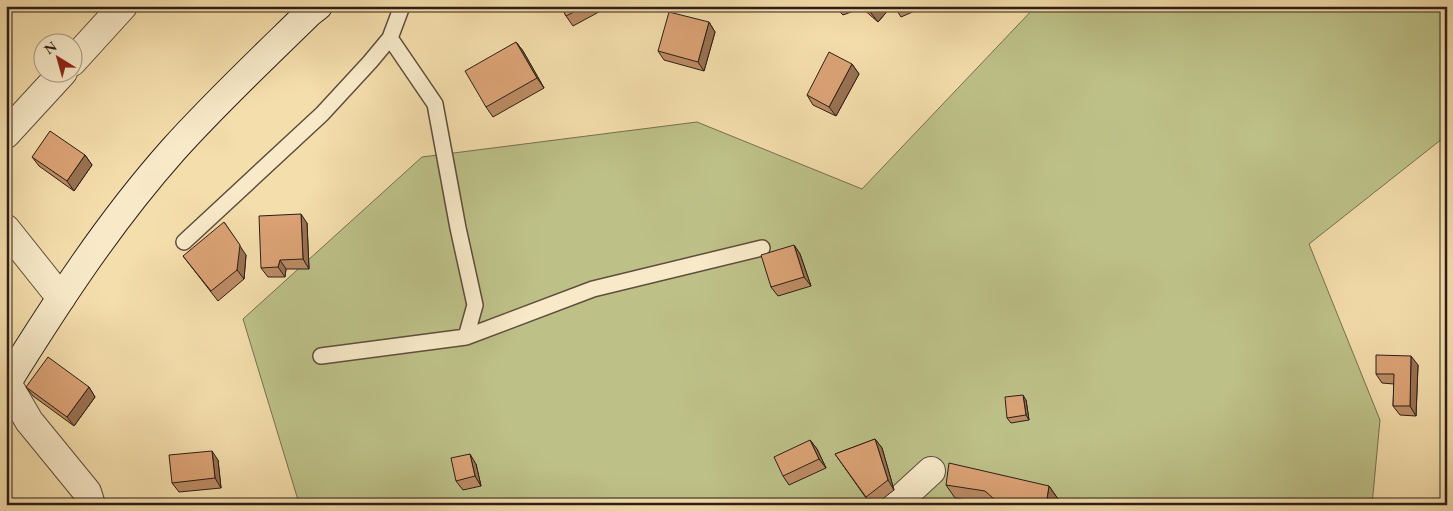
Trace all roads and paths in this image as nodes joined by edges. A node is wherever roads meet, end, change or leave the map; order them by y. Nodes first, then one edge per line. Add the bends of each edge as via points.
1 (123, 6) edge
2 (402, 6) edge
3 (310, 9) edge
4 (390, 38) junction
5 (82, 51) edge
6 (54, 82) edge
7 (6, 134) edge
8 (6, 229) edge
9 (184, 242) dead end
10 (762, 248) dead end
11 (61, 298) junction
12 (466, 337) junction
13 (322, 356) dead end
14 (6, 383) edge
15 (931, 471) dead end
16 (91, 505) edge
17 (894, 505) edge

1 - 5 street
2 - 4 lane
3 - 11 street via 173,150 121,213
4 - 9 lane via 322,114
4 - 12 lane via 435,104 476,305
6 - 7 street
8 - 11 street
10 - 12 lane via 593,289
11 - 14 street
12 - 13 lane
14 - 16 street via 30,421 87,492
15 - 17 street

